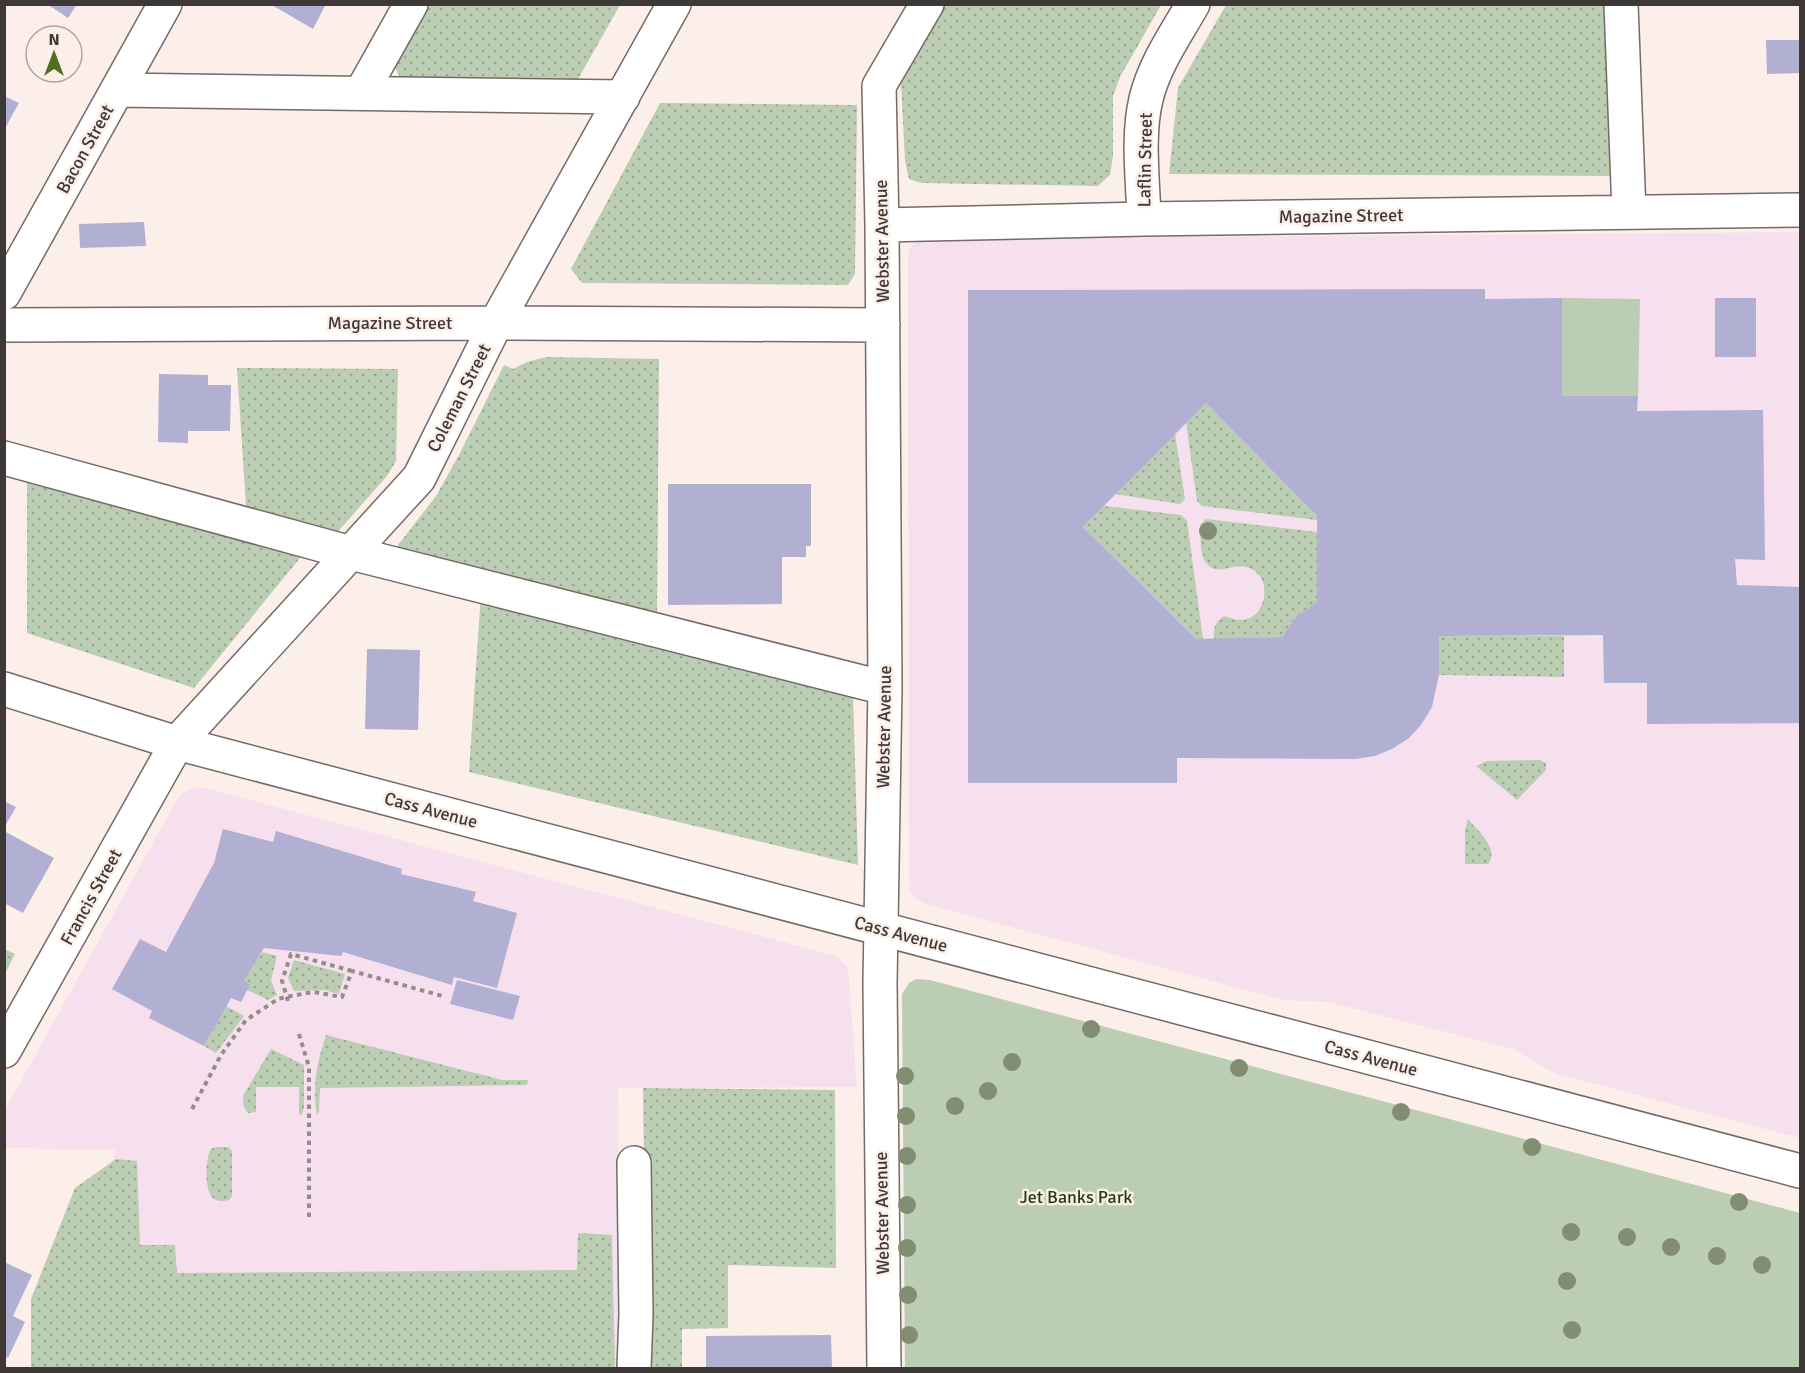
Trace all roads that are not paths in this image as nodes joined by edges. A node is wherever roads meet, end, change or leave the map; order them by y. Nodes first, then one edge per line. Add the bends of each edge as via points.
1 (165, 4) edge
2 (411, 4) edge
3 (674, 4) edge
4 (927, 4) edge
5 (1193, 4) edge
6 (1621, 4) edge
7 (117, 90) junction
8 (361, 93) junction
9 (623, 96) junction
10 (1800, 210) edge
11 (1629, 212) junction
12 (1144, 219) junction
13 (882, 225) junction
14 (4, 293) edge
15 (496, 323) junction
16 (4, 325) edge
17 (883, 326) junction
18 (4, 458) edge
19 (351, 553) junction
20 (885, 688) junction
21 (4, 689) edge
22 (177, 743) junction
23 (881, 928) junction
24 (4, 1052) edge
25 (634, 1163) dead end
26 (1800, 1171) edge
27 (634, 1368) edge
28 (884, 1368) edge

1 - 7 street, Bacon Street
2 - 8 street
3 - 9 street, Coleman Street
4 - 13 street, Webster Avenue via 879,86
5 - 12 street, Laflin Street via 1157,68 1146,99 1142,130
6 - 11 street
7 - 8 street
7 - 14 street, Bacon Street
8 - 9 street
9 - 15 street, Coleman Street
10 - 11 street, Magazine Street
11 - 12 street, Magazine Street
12 - 13 street, Magazine Street
13 - 17 street, Webster Avenue
15 - 16 street, Magazine Street
15 - 17 street, Magazine Street
15 - 19 street, Coleman Street via 418,478
17 - 20 street, Webster Avenue
18 - 19 street
19 - 20 street
19 - 22 street, Coleman Street
20 - 23 street, Webster Avenue
21 - 22 street, Cass Avenue
22 - 23 street, Cass Avenue
22 - 24 street, Francis Street
23 - 26 street, Cass Avenue
23 - 28 street, Webster Avenue
25 - 27 street

